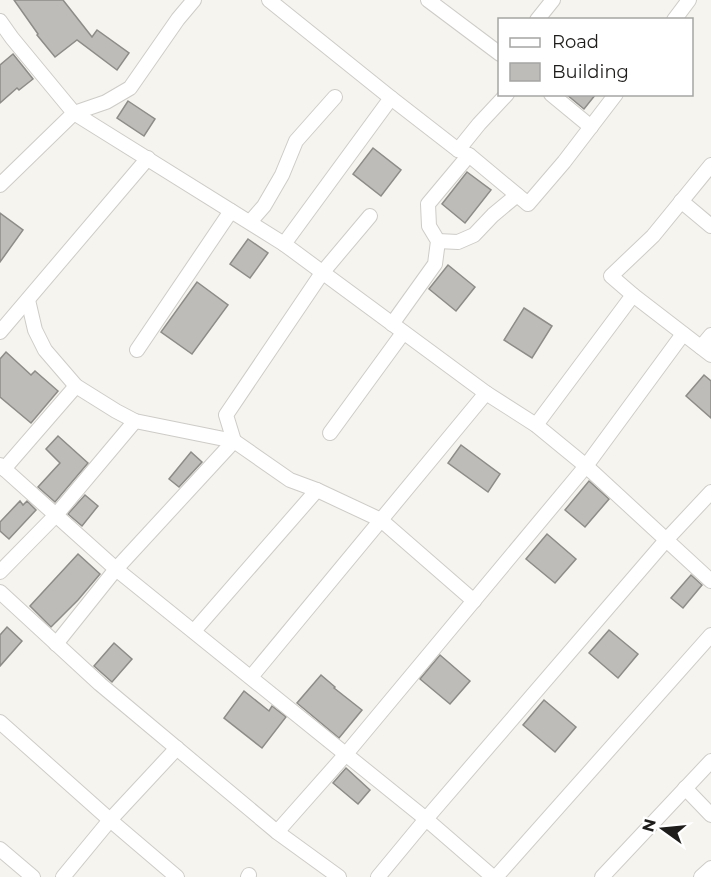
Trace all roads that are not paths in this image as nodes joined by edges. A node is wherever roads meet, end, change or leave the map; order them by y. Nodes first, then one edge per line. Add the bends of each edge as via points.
1 (194, 0) edge
2 (269, 0) edge
3 (428, 0) edge
4 (552, 0) edge
5 (689, 0) edge
6 (538, 18) edge
7 (676, 18) edge
8 (0, 21) edge
9 (12, 38) junction
10 (0, 46) edge
11 (498, 52) edge
12 (505, 96) edge
13 (553, 96) edge
14 (614, 96) edge
15 (335, 97) dead end
16 (391, 98) junction
17 (74, 113) junction
18 (591, 127) junction
19 (464, 153) junction
20 (148, 158) junction
21 (711, 165) edge
22 (0, 185) edge
23 (517, 195) junction
24 (681, 201) junction
25 (231, 211) junction
26 (370, 216) dead end
27 (250, 222) junction
28 (711, 226) edge
29 (438, 242) junction
30 (284, 244) junction
31 (322, 273) junction
32 (633, 295) junction
33 (28, 300) junction
34 (397, 328) junction
35 (0, 332) edge
36 (683, 334) junction
37 (711, 335) edge
38 (137, 350) dead end
39 (706, 351) edge
40 (75, 386) junction
41 (486, 393) junction
42 (135, 421) junction
43 (536, 425) junction
44 (330, 433) dead end
45 (234, 441) junction
46 (586, 466) junction
47 (2, 467) edge
48 (316, 490) junction
49 (711, 492) edge
50 (56, 515) junction
51 (381, 519) junction
52 (667, 539) junction
53 (116, 569) junction
54 (0, 572) edge
55 (711, 581) edge
56 (0, 592) edge
57 (474, 601) junction
58 (194, 631) junction
59 (711, 635) edge
60 (56, 644) junction
61 (251, 676) junction
62 (0, 722) edge
63 (177, 748) junction
64 (346, 754) junction
65 (711, 761) edge
66 (685, 788) junction
67 (711, 815) edge
68 (426, 819) junction
69 (110, 820) junction
70 (277, 832) junction
71 (0, 849) edge
72 (711, 868) edge
73 (33, 877) edge
74 (63, 877) edge
75 (177, 877) edge
76 (339, 877) edge
77 (378, 877) edge
78 (495, 877) edge
79 (602, 877) edge
80 (701, 877) edge

1 - 17 street via 130,88 106,102
2 - 16 street
3 - 11 street
4 - 6 street
5 - 7 street
8 - 9 street
9 - 10 street
9 - 17 street
12 - 19 street via 479,124
13 - 18 street
14 - 18 street
15 - 27 street via 296,141 282,175
16 - 19 street
16 - 30 street
17 - 20 street
17 - 22 street
18 - 23 street via 528,204
19 - 23 street
19 - 29 street via 428,204 429,226
20 - 25 street
20 - 33 street
21 - 24 street
23 - 29 street via 474,235 458,242
24 - 28 street
24 - 32 street via 653,236 611,276
25 - 27 street
25 - 38 street
26 - 31 street
27 - 30 street
29 - 34 street via 435,264
30 - 31 street
31 - 34 street
31 - 45 street via 226,414
32 - 36 street
32 - 43 street
33 - 35 street
33 - 40 street via 45,350
34 - 41 street
34 - 44 street
36 - 39 street
36 - 46 street
37 - 39 street
40 - 42 street
40 - 47 street
41 - 43 street
41 - 51 street
42 - 45 street
42 - 50 street
43 - 46 street
45 - 48 street via 290,480
45 - 53 street
46 - 52 street
46 - 57 street
47 - 50 street
48 - 51 street
48 - 58 street
49 - 52 street
50 - 53 street
50 - 54 street
51 - 57 street
51 - 61 street
52 - 55 street
52 - 68 street
53 - 58 street
53 - 60 street
56 - 60 street
57 - 64 street
58 - 61 street
59 - 78 street
60 - 63 street
61 - 64 street
62 - 69 street
63 - 69 street
63 - 70 street
64 - 68 street
64 - 70 street
65 - 66 street
66 - 67 street
66 - 79 street
68 - 77 street
68 - 78 street
69 - 74 street
69 - 75 street
70 - 76 street
71 - 73 street
72 - 80 street

